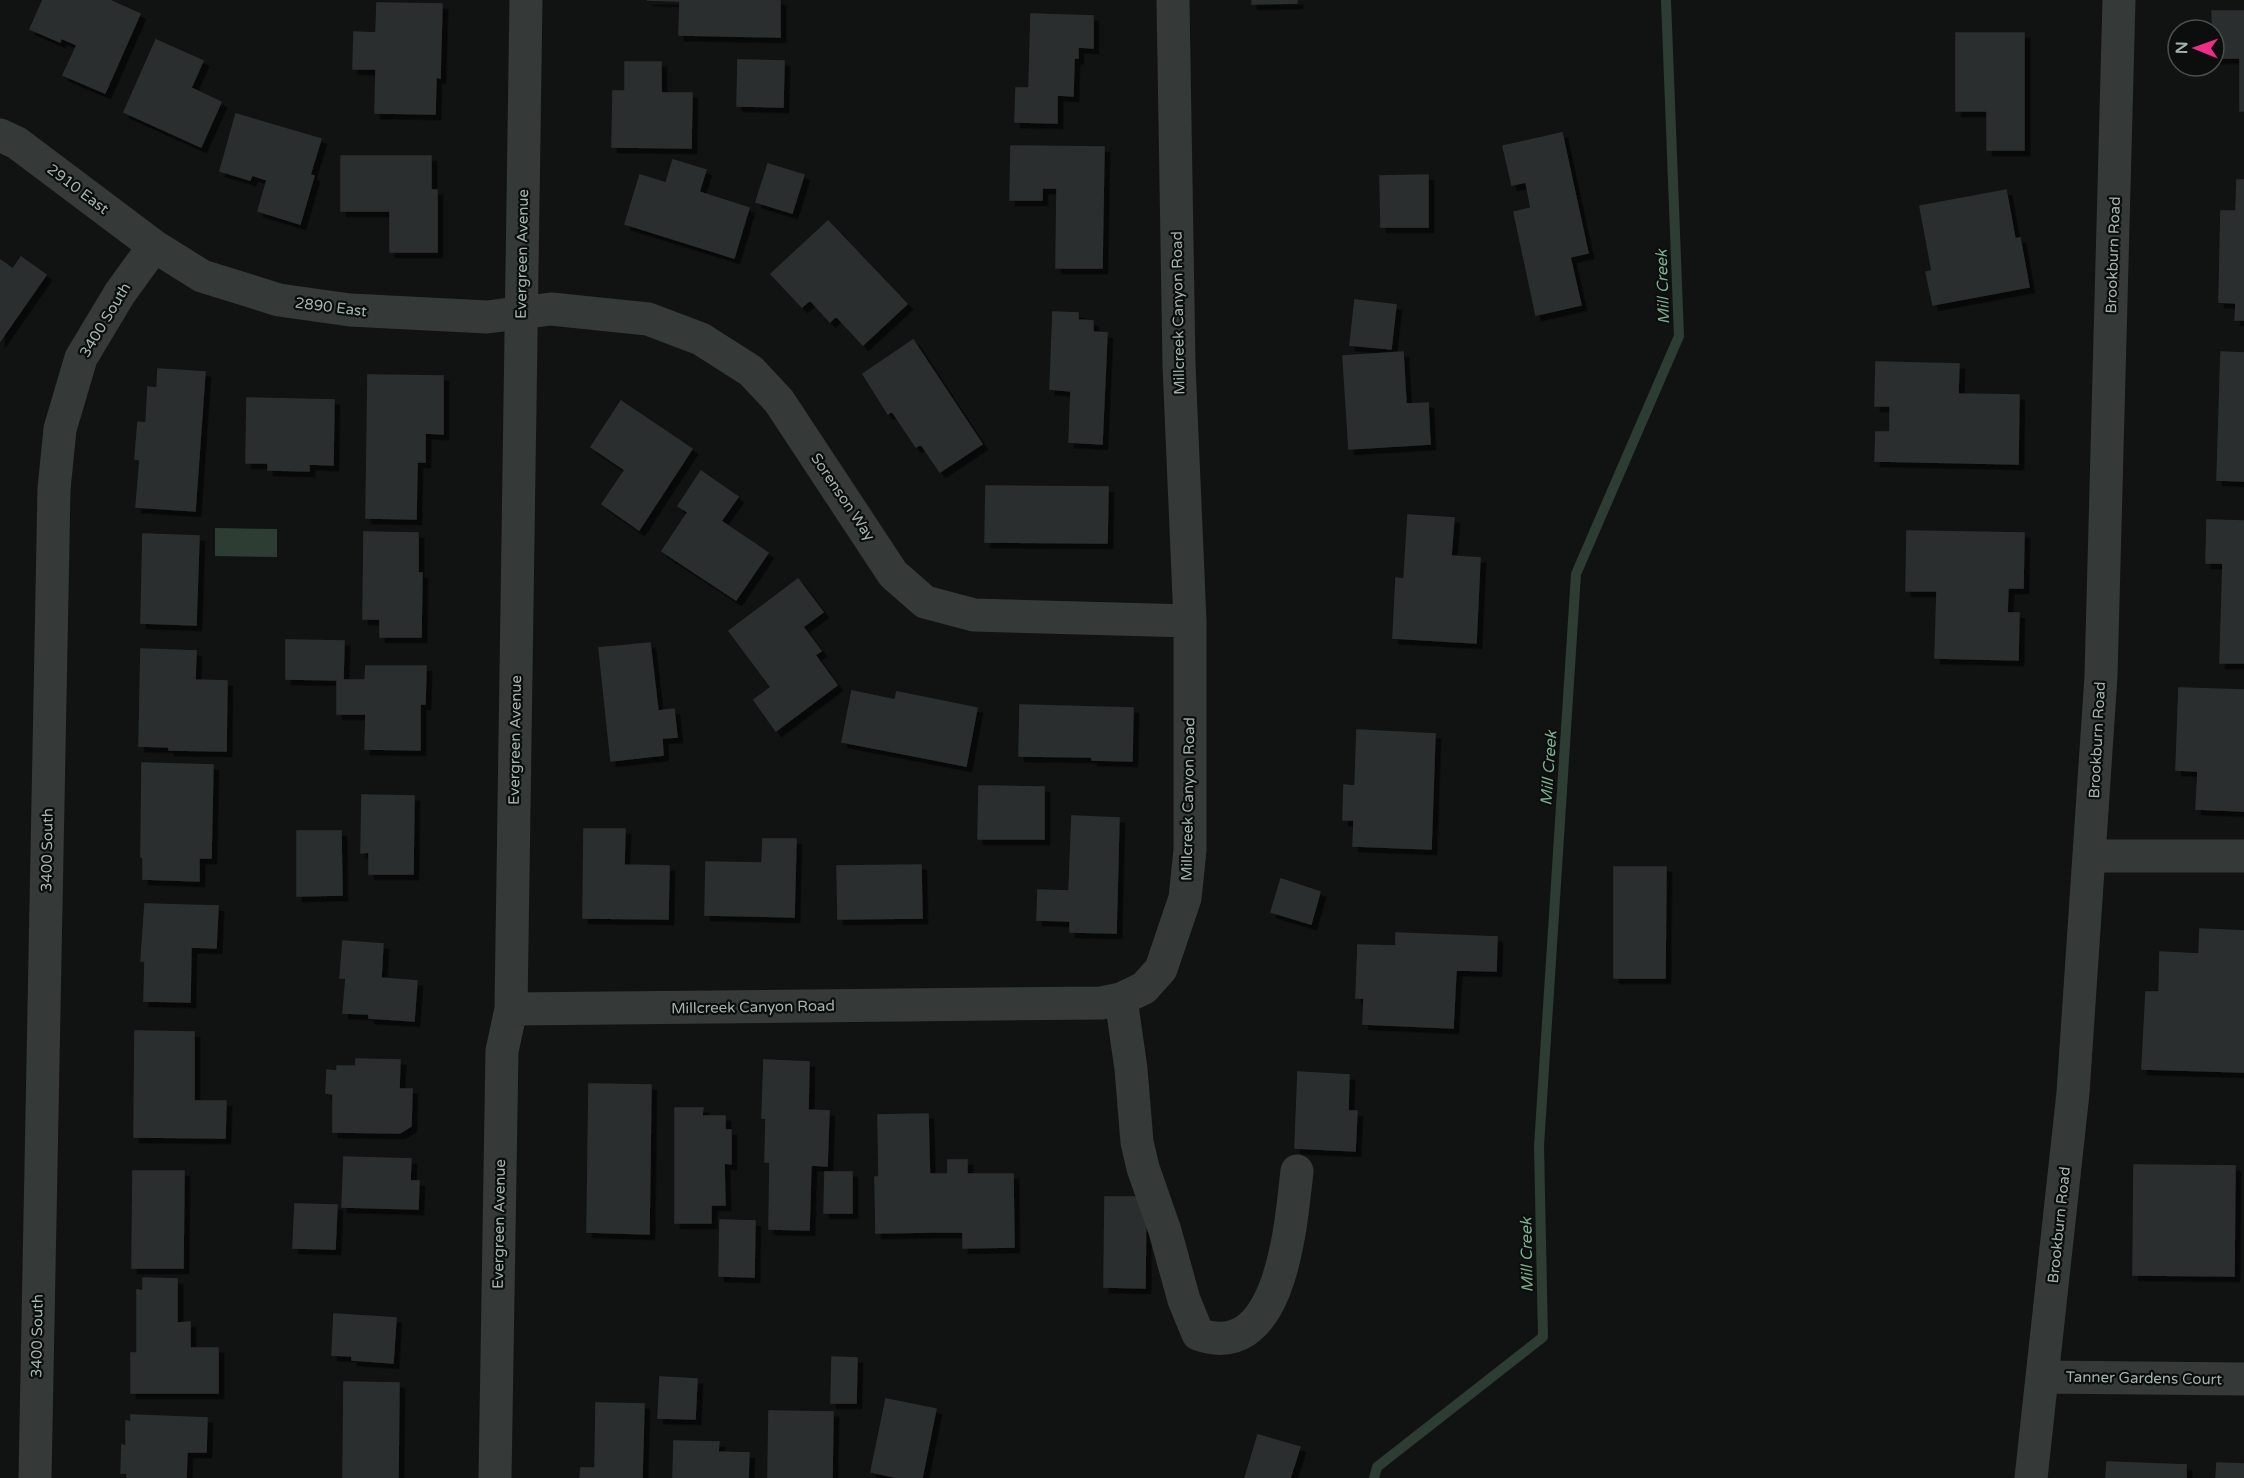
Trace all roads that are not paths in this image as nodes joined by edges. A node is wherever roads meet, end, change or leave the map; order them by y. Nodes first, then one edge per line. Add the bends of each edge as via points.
1 (526, 0) edge
2 (1173, 0) edge
3 (2119, 0) edge
4 (0, 135) edge
5 (154, 246) junction
6 (520, 314) junction
7 (1190, 621) junction
8 (2090, 856) junction
9 (2244, 856) edge
10 (1120, 999) junction
11 (511, 1009) junction
12 (1297, 1171) dead end
13 (2043, 1377) junction
14 (2244, 1379) edge
15 (35, 1478) edge
16 (495, 1478) edge
17 (2031, 1478) edge

1 - 6 street, Evergreen Avenue
2 - 7 street, Millcreek Canyon Road via 1179,365
3 - 8 street, Brookburn Road via 2101,676
4 - 5 street, 2910 East via 17,143
5 - 6 street, 2890 East via 202,276 279,300 350,310 487,317
5 - 15 street, 3400 South via 120,292 81,358 60,429 54,489
6 - 7 street, Sorenson Way via 551,309 648,319 701,339 751,371 779,401 893,574 925,602 974,615
6 - 11 street, Evergreen Avenue
7 - 10 street, Millcreek Canyon Road via 1190,850 1185,898 1161,969 1144,988
8 - 9 street
8 - 13 street, Brookburn Road via 2073,1093
10 - 11 street, Millcreek Canyon Road via 1101,1003
10 - 12 street via 1137,1142 1197,1334 1232,1335 1256,1322 1266,1307 1283,1264
11 - 16 street, Evergreen Avenue via 502,1051
13 - 14 street, Tanner Gardens Court
13 - 17 street, Brookburn Road

